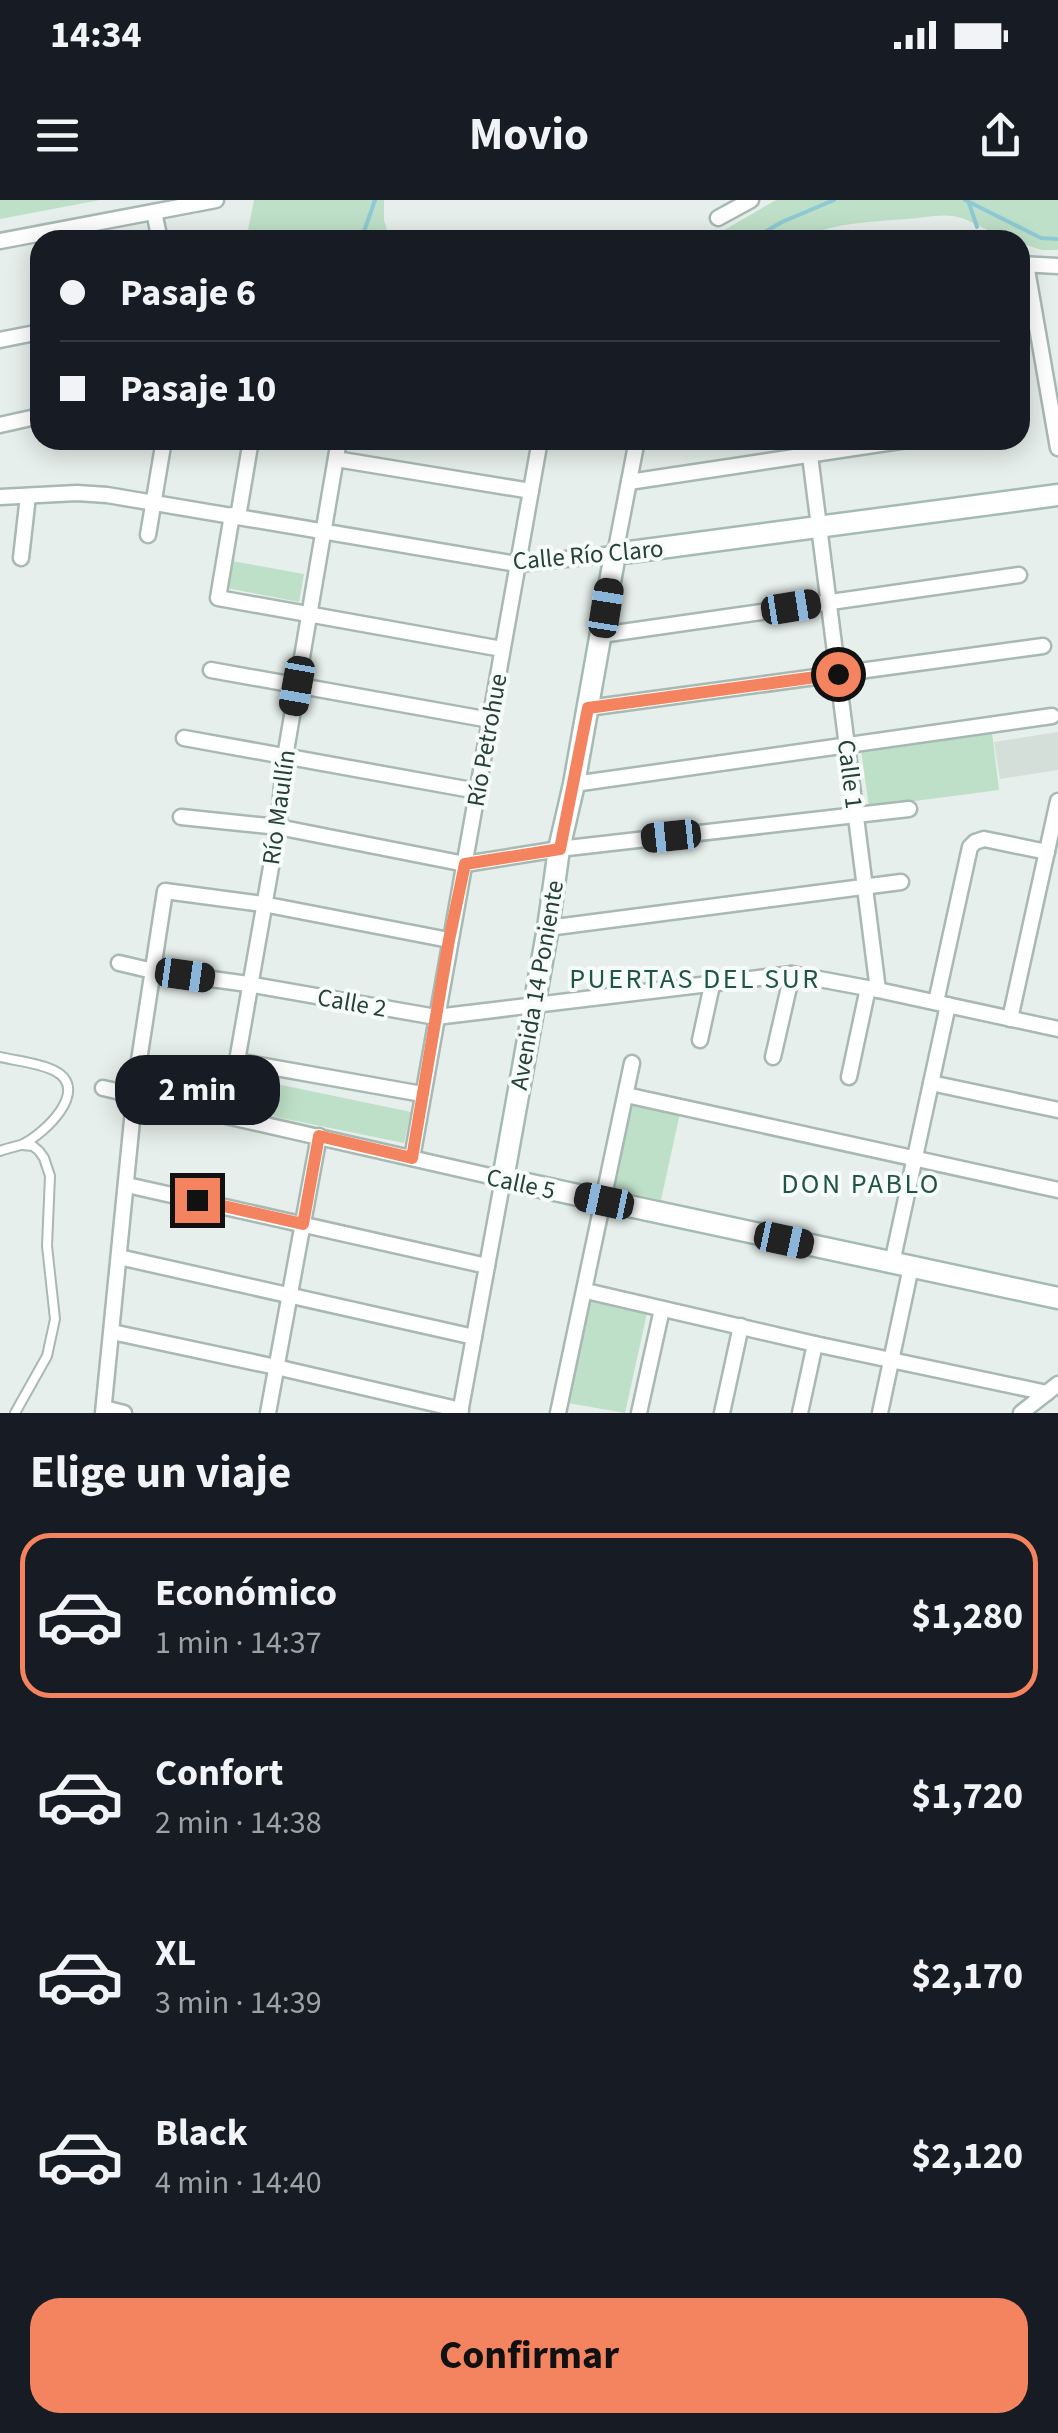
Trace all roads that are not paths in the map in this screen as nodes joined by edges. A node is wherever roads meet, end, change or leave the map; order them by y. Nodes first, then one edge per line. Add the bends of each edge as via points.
1 (216, 200) edge
2 (750, 200) edge
3 (154, 212) junction
4 (718, 218) dead end
5 (58, 230) edge
6 (158, 230) edge
7 (30, 235) edge
8 (0, 241) edge
9 (1030, 264) edge
10 (1058, 266) edge
11 (1030, 301) edge
12 (30, 334) edge
13 (0, 340) edge
14 (30, 418) edge
15 (0, 425) edge
16 (1058, 448) edge
17 (162, 450) edge
18 (249, 450) edge
19 (337, 450) edge
20 (538, 450) edge
21 (634, 450) edge
22 (789, 450) edge
23 (810, 450) edge
24 (336, 459) junction
25 (629, 482) junction
26 (530, 491) junction
27 (1058, 495) edge
28 (28, 496) junction
29 (0, 497) edge
30 (154, 501) junction
31 (235, 516) junction
32 (820, 528) junction
33 (323, 532) junction
34 (148, 535) dead end
35 (615, 554) junction
36 (20, 558) dead end
37 (516, 564) junction
38 (1019, 575) dead end
39 (829, 601) junction
40 (309, 614) junction
41 (601, 636) junction
42 (1043, 646) dead end
43 (502, 649) junction
44 (211, 670) dead end
45 (838, 674) junction
46 (297, 686) junction
47 (588, 708) junction
48 (1052, 716) dead end
49 (490, 720) junction
50 (184, 738) dead end
51 (847, 744) junction
52 (285, 757) junction
53 (574, 784) junction
54 (477, 791) junction
55 (1054, 796) edge
56 (909, 808) dead end
57 (856, 816) junction
58 (181, 817) dead end
59 (278, 827) junction
60 (560, 849) junction
61 (1047, 852) junction
62 (465, 864) junction
63 (901, 882) dead end
64 (865, 886) junction
65 (263, 904) junction
66 (548, 928) junction
67 (449, 940) junction
68 (119, 963) dead end
69 (153, 971) junction
70 (792, 974) junction
71 (248, 984) junction
72 (712, 985) junction
73 (873, 989) junction
74 (942, 1004) junction
75 (532, 1006) junction
76 (436, 1017) junction
77 (1010, 1019) junction
78 (1058, 1029) edge
79 (700, 1040) dead end
80 (0, 1057) edge
81 (773, 1058) dead end
82 (236, 1061) junction
83 (632, 1063) dead end
84 (848, 1077) dead end
85 (931, 1083) junction
86 (103, 1088) dead end
87 (134, 1094) junction
88 (422, 1094) junction
89 (626, 1095) junction
90 (1058, 1110) edge
91 (224, 1114) junction
92 (319, 1136) junction
93 (22, 1144) junction
94 (0, 1151) edge
95 (412, 1158) junction
96 (914, 1159) junction
97 (503, 1179) junction
98 (126, 1185) junction
99 (1058, 1190) edge
100 (604, 1201) junction
101 (303, 1224) junction
102 (119, 1257) junction
103 (902, 1265) junction
104 (487, 1266) junction
105 (586, 1290) junction
106 (290, 1294) junction
107 (1058, 1298) edge
108 (662, 1309) junction
109 (741, 1326) junction
110 (112, 1332) junction
111 (474, 1337) junction
112 (815, 1344) junction
113 (892, 1360) junction
114 (276, 1367) junction
115 (1052, 1388) edge
116 (104, 1411) edge
117 (461, 1412) edge
118 (16, 1413) edge
119 (124, 1413) edge
120 (268, 1413) edge
121 (558, 1413) edge
122 (639, 1413) edge
123 (722, 1413) edge
124 (800, 1413) edge
125 (880, 1413) edge
126 (1022, 1413) edge

1 - 3 street
2 - 4 street
3 - 5 street
3 - 6 street
7 - 8 street
9 - 10 street
11 - 16 street
12 - 13 street
14 - 15 street
17 - 30 street
18 - 31 street
19 - 24 street, Río Maullín
20 - 26 street, Río Petrohue
21 - 25 street, Avenida 14 Poniente
22 - 25 street
23 - 32 street, Calle 1
24 - 26 street
24 - 33 street, Río Maullín
25 - 35 street, Avenida 14 Poniente
26 - 37 street, Río Petrohue
27 - 32 street, Calle Río Claro
28 - 29 street, Calle Río Claro
28 - 30 street, Calle Río Claro
28 - 36 street
30 - 31 street, Calle Río Claro
30 - 34 street
31 - 33 street, Calle Río Claro
31 - 40 street via 218,598
32 - 35 street, Calle Río Claro
32 - 39 street, Calle 1
33 - 37 street, Calle Río Claro
33 - 40 street, Río Maullín
35 - 37 street, Calle Río Claro
35 - 41 street, Avenida 14 Poniente
37 - 43 street, Río Petrohue
38 - 39 street
39 - 41 street
39 - 45 street, Calle 1
40 - 43 street
40 - 46 street, Río Maullín
41 - 47 street, Avenida 14 Poniente
42 - 45 street
43 - 49 street, Río Petrohue
44 - 46 street
45 - 47 street
45 - 51 street, Calle 1
46 - 49 street
46 - 52 street, Río Maullín
47 - 53 street, Avenida 14 Poniente
48 - 51 street
49 - 54 street, Río Petrohue
50 - 52 street
51 - 53 street
51 - 57 street, Calle 1
52 - 54 street
52 - 59 street, Río Maullín
53 - 60 street, Avenida 14 Poniente
54 - 62 street, Río Petrohue
55 - 61 street
56 - 57 street
57 - 60 street
57 - 64 street, Calle 1
58 - 59 street
59 - 62 street
59 - 65 street, Río Maullín
60 - 62 street
60 - 66 street, Avenida 14 Poniente
61 - 74 street via 974,842
61 - 77 street
62 - 67 street, Río Petrohue
63 - 64 street
64 - 66 street
64 - 73 street, Calle 1
65 - 67 street
65 - 69 street via 165,892
65 - 71 street, Río Maullín
66 - 75 street, Avenida 14 Poniente
67 - 76 street, Río Petrohue
68 - 69 street, Calle 2
69 - 71 street, Calle 2
69 - 87 street
70 - 72 street, Calle 2
70 - 73 street, Calle 2
70 - 81 street
71 - 76 street, Calle 2
71 - 82 street, Río Maullín
72 - 75 street, Calle 2
72 - 79 street
73 - 74 street, Calle 2
73 - 84 street, Calle 1
74 - 77 street, Calle 2
74 - 85 street
75 - 76 street, Calle 2
75 - 97 street, Avenida 14 Poniente
76 - 88 street, Río Petrohue
77 - 78 street, Calle 2
80 - 93 lane via 53,1069 70,1089 51,1124
82 - 88 street
82 - 91 street, Río Maullín
83 - 89 street
85 - 90 street
85 - 96 street
86 - 87 street, Calle 5
87 - 91 street, Calle 5
87 - 98 street
88 - 95 street, Río Petrohue
89 - 96 street
89 - 100 street
91 - 92 street, Calle 5
92 - 95 street, Calle 5
92 - 101 street
93 - 94 lane
93 - 118 lane via 38,1151 50,1176 55,1319 48,1356
95 - 97 street, Calle 5
96 - 99 street
96 - 103 street
97 - 100 street, Calle 5
97 - 104 street, Avenida 14 Poniente
98 - 101 street
98 - 102 street
100 - 103 street, Calle 5
100 - 105 street
101 - 104 street
101 - 106 street
102 - 106 street
102 - 110 street
103 - 107 street, Calle 5
103 - 113 street
104 - 111 street, Avenida 14 Poniente
105 - 108 street
105 - 121 street
106 - 111 street
106 - 114 street
108 - 109 street
108 - 122 street
109 - 112 street
109 - 123 street
110 - 114 street
110 - 116 street
111 - 117 street, Avenida 14 Poniente
112 - 113 street
112 - 124 street
113 - 115 street
113 - 125 street
114 - 117 street
114 - 120 street
115 - 126 street
116 - 119 street

